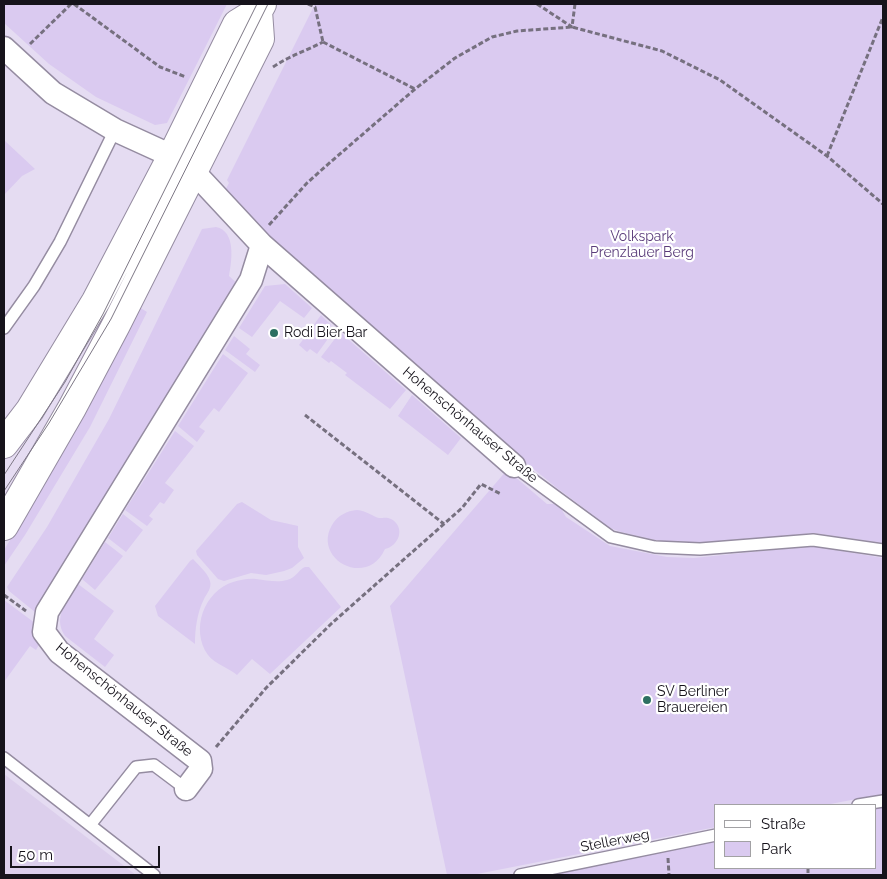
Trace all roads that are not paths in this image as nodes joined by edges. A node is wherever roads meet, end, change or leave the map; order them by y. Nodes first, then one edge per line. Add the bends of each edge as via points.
1 (260, 7) edge
2 (10, 53) edge
3 (115, 130) junction
4 (183, 163) junction
5 (264, 237) junction
6 (4, 328) edge
7 (4, 444) edge
8 (514, 466) joint
9 (4, 526) edge
10 (883, 550) edge
11 (4, 758) edge
12 (186, 789) joint
13 (883, 800) edge
14 (863, 804) edge
15 (90, 824) junction
16 (714, 835) edge
17 (154, 875) edge
18 (520, 875) edge

1 - 4 street via 260,39
2 - 3 street via 53,93
3 - 4 street
3 - 6 lane via 60,242
4 - 5 street, Hohenschönhauser Straße
4 - 7 street via 30,410
4 - 9 street via 116,325
5 - 8 street, Hohenschönhauser Straße
5 - 12 street, Hohenschönhauser Straße via 251,280 47,612 44,632 59,652 200,760 201,769
8 - 10 lane, Hohenschönhauser Straße via 611,536 655,547 700,549 813,540
11 - 15 lane
12 - 15 lane via 154,765 136,767
13 - 14 lane
15 - 17 lane
16 - 18 lane, Stellerweg

